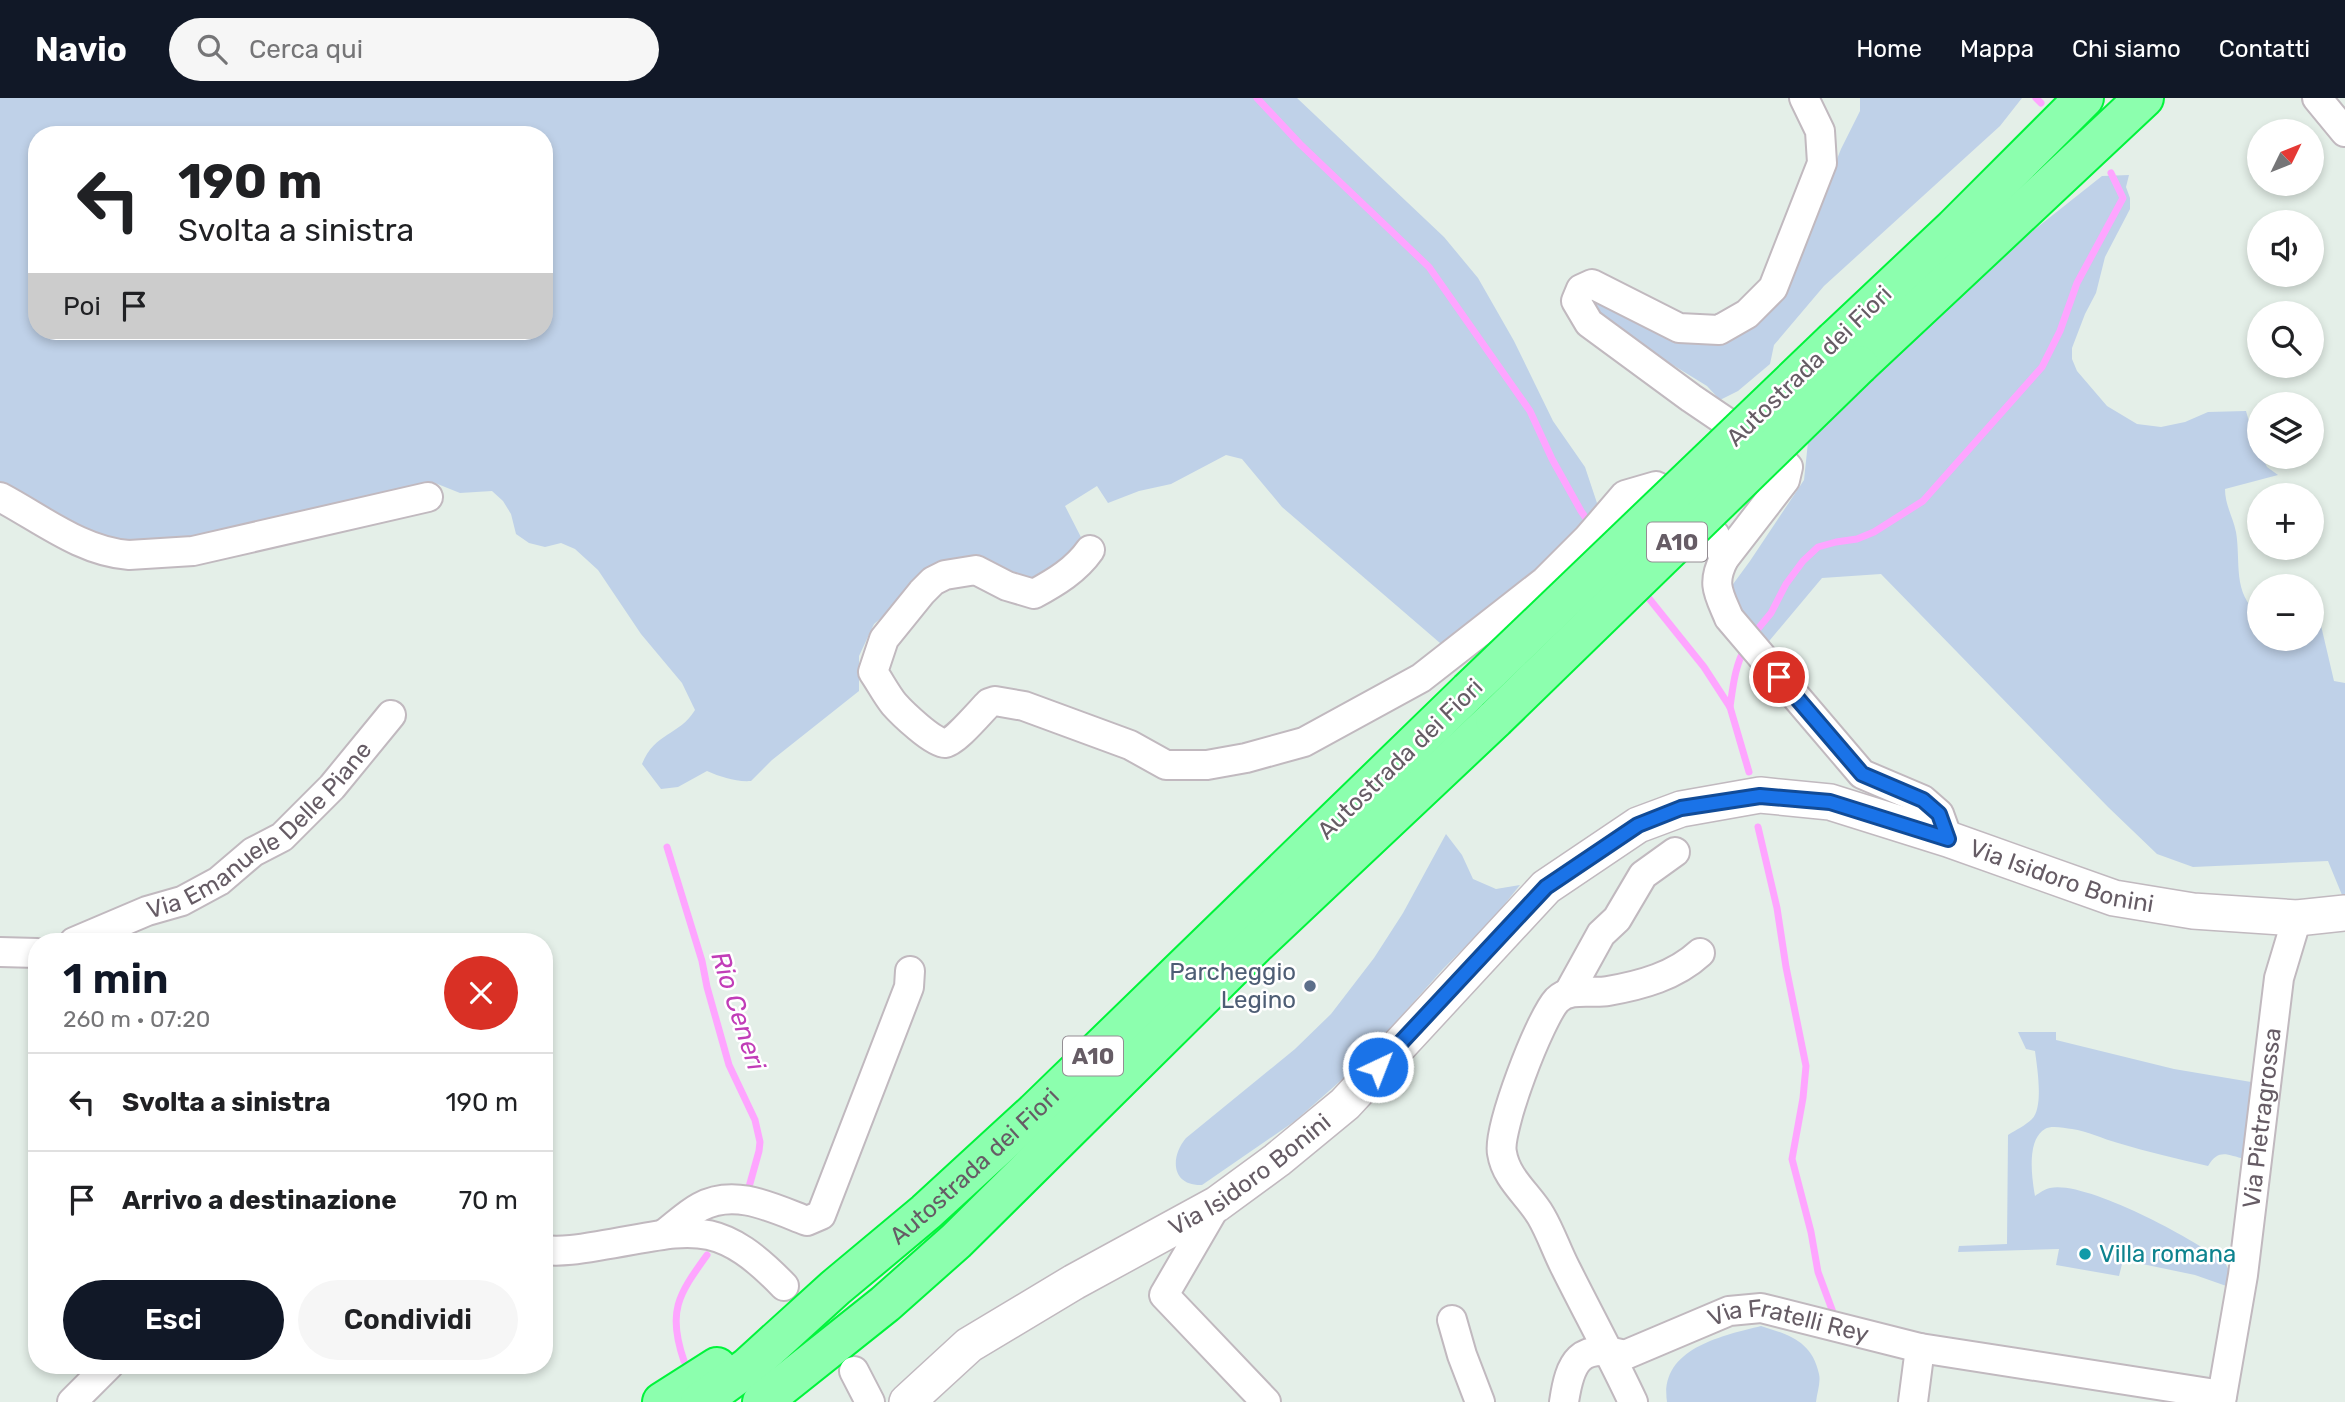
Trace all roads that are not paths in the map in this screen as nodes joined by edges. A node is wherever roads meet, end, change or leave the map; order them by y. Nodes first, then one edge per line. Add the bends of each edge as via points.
1 (1804, 98) edge
2 (2084, 98) edge
3 (2144, 98) edge
4 (2318, 98) edge
5 (2345, 132) edge
6 (1847, 353) junction
7 (0, 497) edge
8 (428, 497) dead end
9 (1090, 550) dead end
10 (1724, 559) junction
11 (391, 715) dead end
12 (1948, 839) junction
13 (1675, 852) dead end
14 (2345, 913) edge
15 (2297, 918) junction
16 (95, 933) edge
17 (0, 952) edge
18 (28, 953) edge
19 (1700, 953) dead end
20 (910, 971) dead end
21 (1569, 992) junction
22 (1217, 1204) junction
23 (664, 1234) junction
24 (553, 1250) edge
25 (784, 1286) dead end
26 (835, 1288) junction
27 (1452, 1320) dead end
28 (1920, 1348) junction
29 (1609, 1351) junction
30 (854, 1371) dead end
31 (100, 1374) edge
32 (2222, 1398) edge
33 (72, 1402) edge
34 (662, 1402) edge
35 (699, 1402) edge
36 (762, 1402) edge
37 (870, 1402) edge
38 (907, 1402) edge
39 (1265, 1402) edge
40 (1480, 1402) edge
41 (1564, 1402) edge
42 (1633, 1402) edge
43 (1913, 1402) edge

1 - 10 street via 1820,131 1822,163 1773,288 1747,314 1719,330 1679,328 1592,284 1581,289 1576,301 1589,323 1788,467 1785,480
2 - 6 highway, Autostrada dei Fiori / A10 via 1954,228
3 - 6 highway, Autostrada dei Fiori / A10
4 - 5 street
6 - 26 highway, Autostrada dei Fiori / A10, bridge via 1469,691 1035,1112
6 - 36 highway, Autostrada dei Fiori / A10, bridge via 1495,719 1255,945 956,1241
7 - 8 street via 78,541 129,555 193,551
9 - 10 street via 1082,562 1034,593 976,570 933,581 884,639 873,672 893,703 941,743 955,737 989,704 1004,702 1130,745 1166,765 1207,765 1304,742 1421,678 1545,581 1625,495 1656,486 1682,502 1715,535
10 - 12 street via 1716,587 1729,618 1862,774 1923,800 1939,814
11 - 16 street, Via Emanuele Delle Piane via 282,837 182,901
12 - 15 street, Via Isidoro Bonini via 2114,898 2193,911
12 - 22 street, Via Isidoro Bonini via 1830,802 1760,796 1681,808 1638,825 1546,887 1345,1104
13 - 21 street via 1643,875 1617,919 1601,934
14 - 15 street, Via Isidoro Bonini
15 - 32 street, Via Pietragrossa via 2279,978 2243,1275
17 - 18 street
19 - 21 street via 1679,970 1658,978 1605,992
20 - 23 street via 909,987 821,1215 807,1221 739,1198 702,1206
21 - 29 street via 1558,999 1543,1023 1508,1115 1501,1152 1514,1182 1541,1214
22 - 38 street, Via Isidoro Bonini via 969,1345
22 - 39 street via 1164,1295
23 - 24 street
23 - 25 street via 696,1232 724,1238 751,1254
26 - 34 highway, A10
26 - 35 highway, Autostrada dei Fiori / A10 via 748,1367
27 - 40 street
28 - 29 street, Via Fratelli Rey via 1761,1308 1728,1311 1625,1355
28 - 32 street, Via Fratelli Rey
28 - 43 street
29 - 41 street, Via Fratelli Rey via 1578,1359 1571,1368
29 - 42 street
30 - 37 street
31 - 33 street

